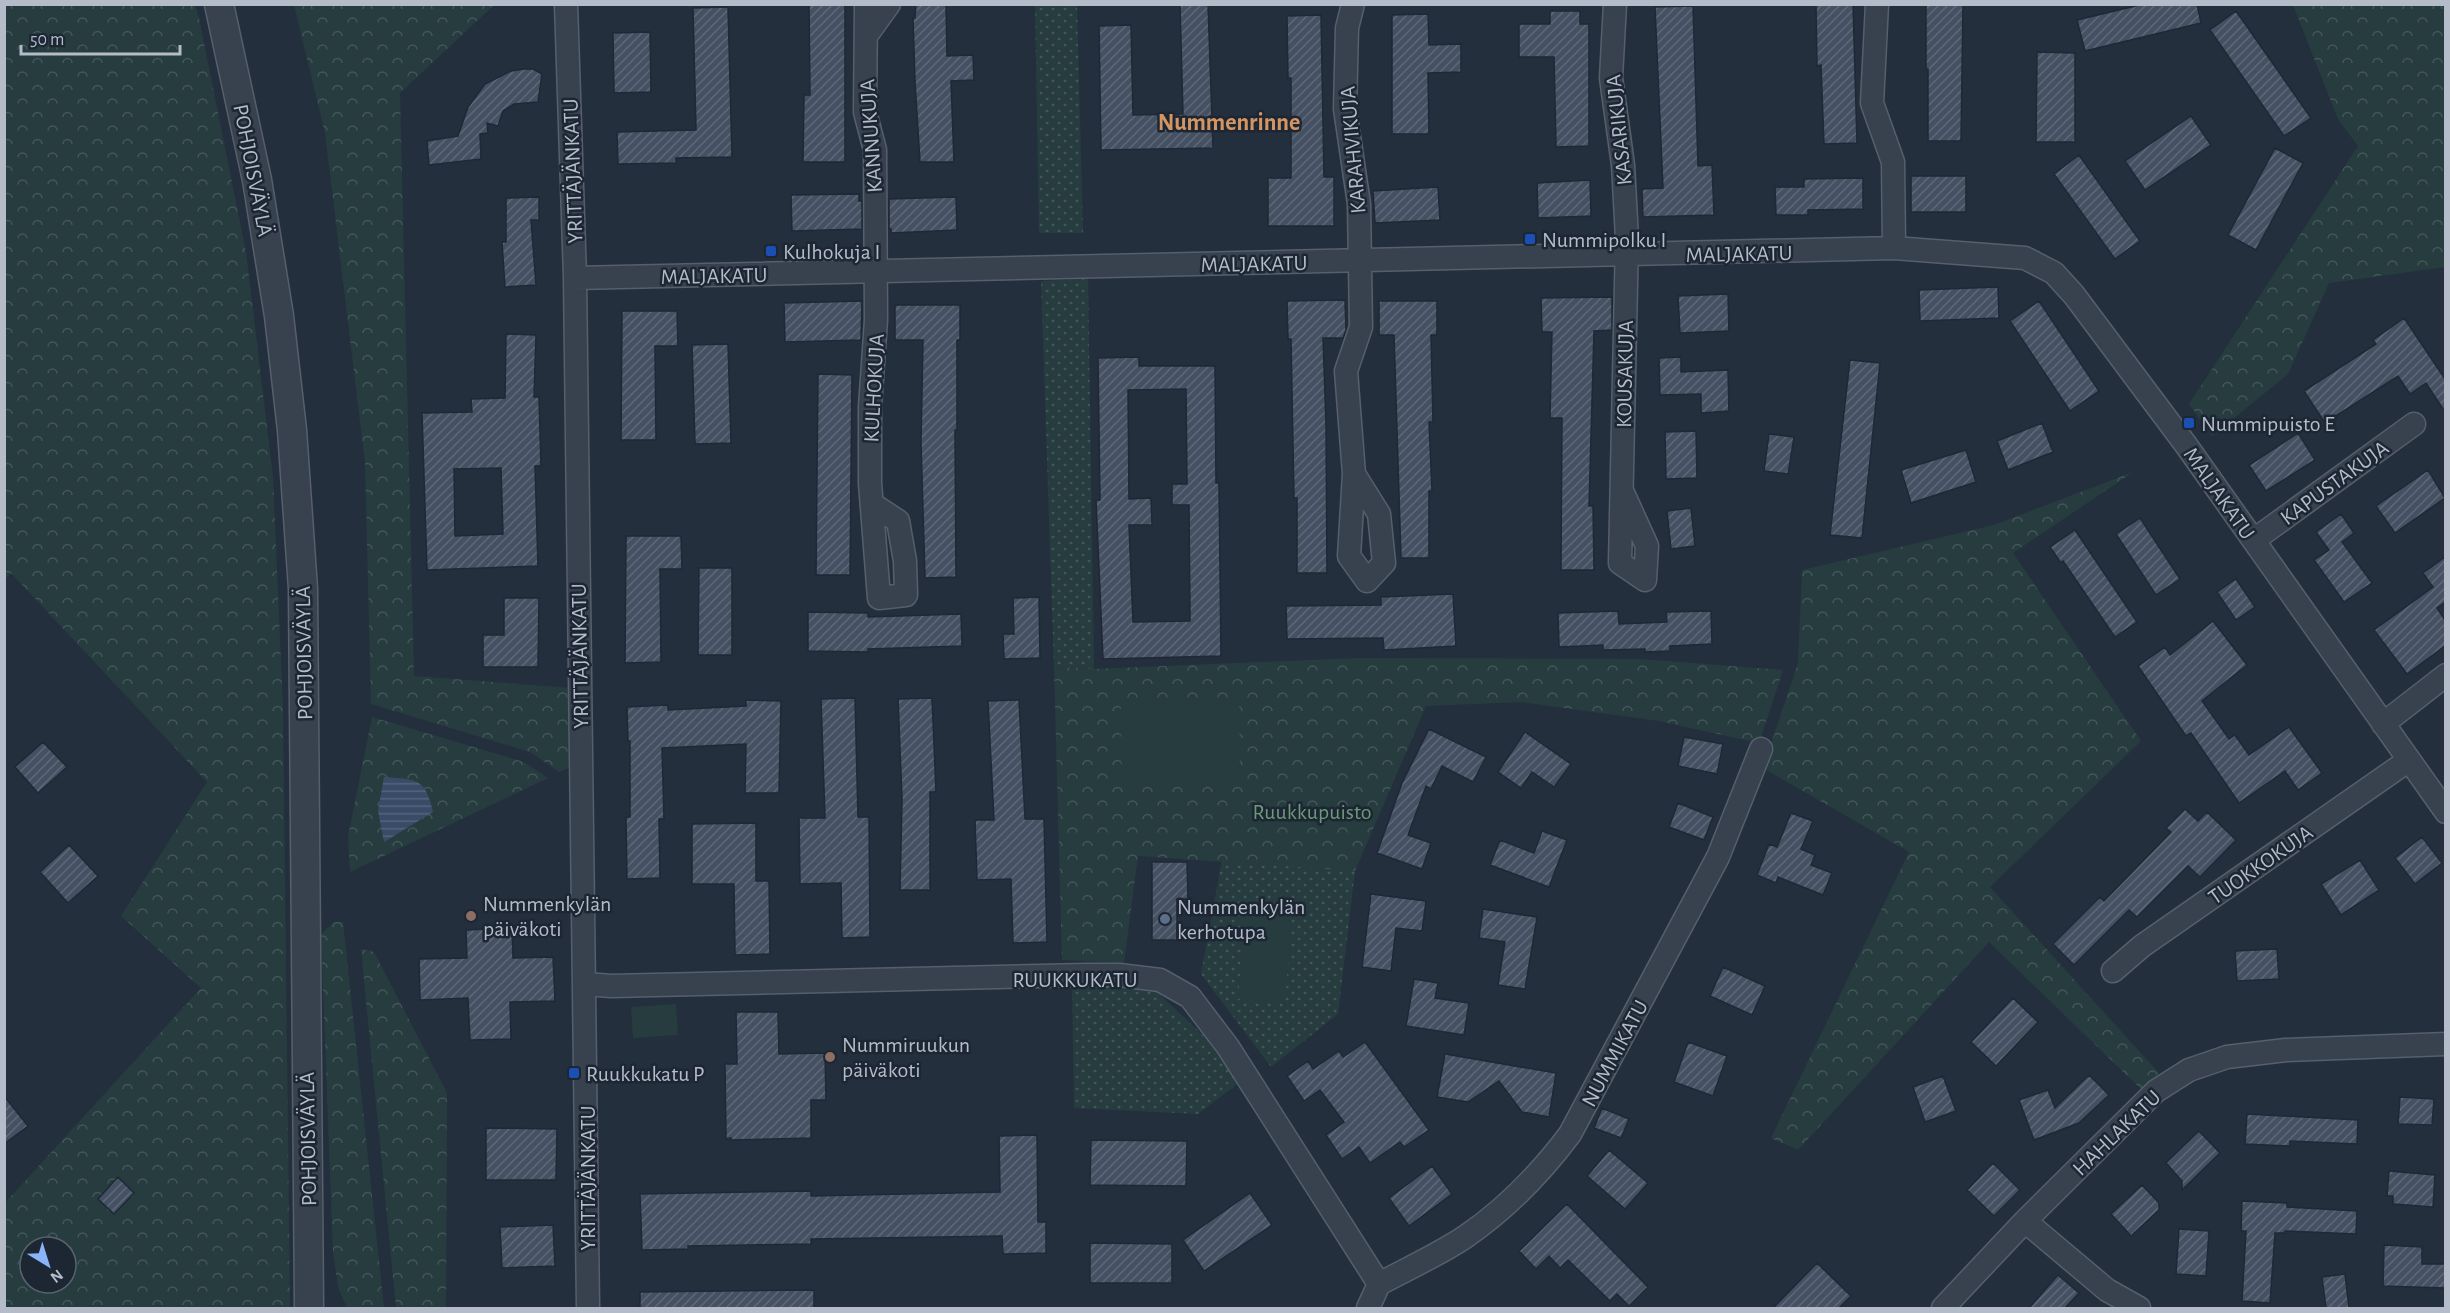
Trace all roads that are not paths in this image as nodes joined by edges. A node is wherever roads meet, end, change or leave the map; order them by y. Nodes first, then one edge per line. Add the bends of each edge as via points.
1 (219, 4) edge
2 (566, 4) edge
3 (866, 4) edge
4 (889, 4) edge
5 (1353, 4) edge
6 (1615, 4) edge
7 (1877, 4) edge
8 (866, 36) junction
9 (1894, 248) junction
10 (1626, 255) junction
11 (1361, 260) junction
12 (876, 272) junction
13 (576, 278) junction
14 (2414, 424) dead end
15 (1354, 474) dead end
16 (1623, 493) dead end
17 (872, 504) dead end
18 (2254, 540) junction
19 (2445, 675) edge
20 (2382, 724) junction
21 (1761, 749) dead end
22 (2409, 760) junction
23 (2445, 812) edge
24 (2113, 971) dead end
25 (585, 984) junction
26 (2445, 1044) edge
27 (2025, 1221) junction
28 (1379, 1284) junction
29 (309, 1308) edge
30 (588, 1308) edge
31 (1368, 1308) edge
32 (1943, 1308) edge
33 (2139, 1308) edge

1 - 29 street, POHJOISVÄYLÄ via 257,180 292,430 302,578
2 - 13 street, YRITTÄJÄNKATU
3 - 8 street, KANNUKUJA
4 - 8 street
5 - 11 street, KARAHVIKUJA via 1347,28 1345,108 1359,204
6 - 10 street, KASARIKUJA via 1611,78 1623,165
7 - 9 street via 1872,103 1893,162
8 - 12 street, KANNUKUJA via 865,112 875,150
9 - 10 street, MALJAKATU
9 - 18 street, MALJAKATU via 2025,258 2054,273 2180,436
10 - 11 street, MALJAKATU
10 - 16 street, KOUSAKUJA
11 - 12 street, MALJAKATU
11 - 15 street, KARAHVIKUJA via 1361,327 1346,371
12 - 13 street, MALJAKATU
12 - 17 street, KULHOKUJA via 870,407
13 - 25 street, YRITTÄJÄNKATU
14 - 18 street, KAPUSTAKUJA
18 - 20 street, MALJAKATU
19 - 20 street
20 - 22 street, MALJAKATU
21 - 28 street, NUMMIKATU via 1718,857 1570,1134 1544,1168 1504,1207 1464,1238
22 - 23 street, MALJAKATU
22 - 24 street, TUOKKOKUJA via 2142,946
25 - 28 street, RUUKKUKATU via 1097,975 1160,980 1190,997 1228,1047
25 - 30 street, YRITTÄJÄNKATU
26 - 27 street, HAHLAKATU via 2286,1050 2227,1057 2189,1070 2156,1090
27 - 32 street, HAHLAKATU
27 - 33 street via 2106,1290
28 - 31 street

